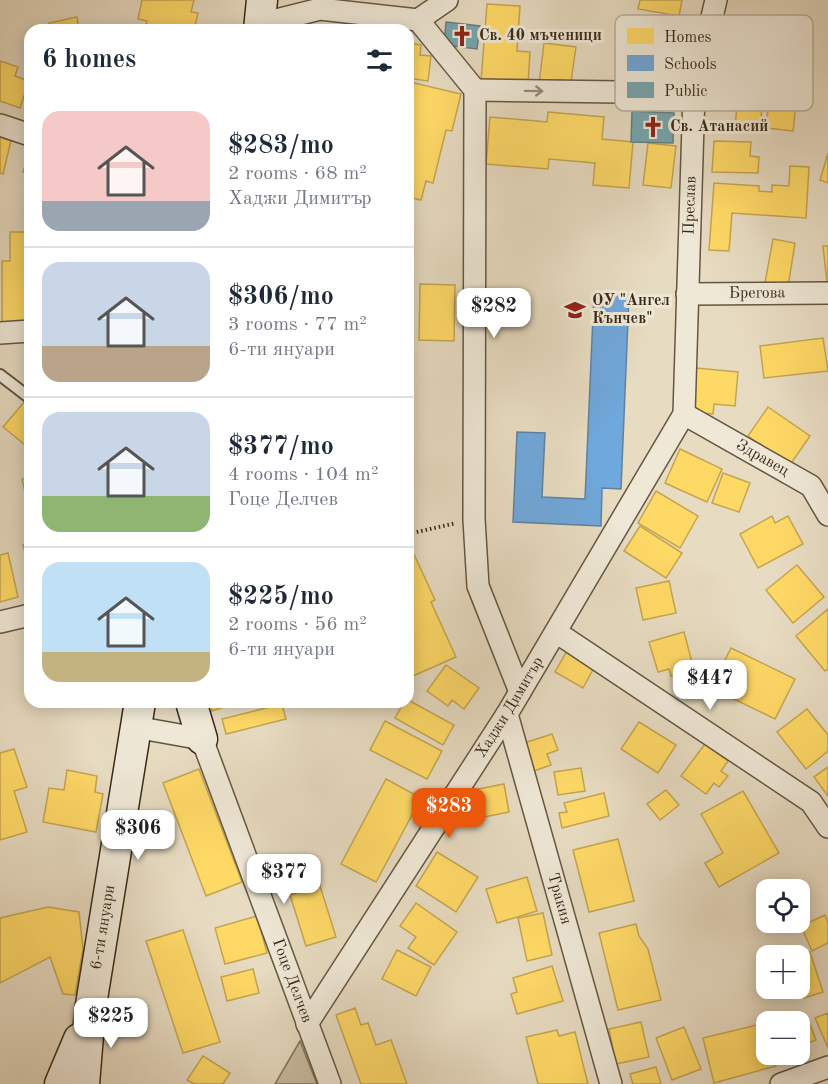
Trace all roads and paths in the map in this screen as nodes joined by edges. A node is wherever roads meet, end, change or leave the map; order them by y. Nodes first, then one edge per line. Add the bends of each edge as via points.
1 (447, 0) edge
2 (716, 0) edge
3 (313, 5) edge
4 (712, 15) edge
5 (261, 18) edge
6 (418, 20) junction
7 (476, 90) junction
8 (615, 92) edge
9 (693, 111) edge
10 (0, 125) edge
11 (24, 133) edge
12 (828, 292) edge
13 (687, 294) junction
14 (24, 331) edge
15 (0, 333) edge
16 (0, 375) edge
17 (24, 393) edge
18 (684, 414) junction
19 (828, 516) edge
20 (474, 519) junction
21 (414, 533) edge
22 (24, 616) edge
23 (0, 622) edge
24 (556, 632) junction
25 (520, 692) junction
26 (193, 708) edge
27 (507, 714) junction
28 (138, 715) edge
29 (202, 739) junction
30 (828, 827) edge
31 (90, 1011) junction
32 (307, 1024) junction
33 (828, 1067) edge
34 (60, 1084) edge
35 (84, 1084) edge
36 (330, 1084) edge
37 (611, 1084) edge
38 (781, 1084) edge

1 - 6 street
2 - 4 street, Преслав
3 - 5 street
3 - 6 street
6 - 7 street
7 -> 8 street
7 - 20 street
9 - 13 street, Преслав
10 - 11 street
12 - 13 street, Брегова
13 - 18 street, Преслав
14 - 15 street
16 - 17 lane
18 - 19 street, Здравец via 811,486
18 - 24 street, Хаджи Димитър
20 - 21 path
20 - 25 street via 478,586
22 - 23 street
24 - 25 street, Хаджи Димитър
24 - 30 street via 811,802
25 - 27 street, Хаджи Димитър
26 - 29 main road
27 - 32 street, Хаджи Димитър
27 - 37 street, Тракия
28 - 29 street via 175,733
28 - 31 main road, 6-ти януари
29 - 32 street, Гоце Делчев
31 - 34 main road
31 - 35 main road
32 - 36 street, Гоце Делчев
33 - 38 street

